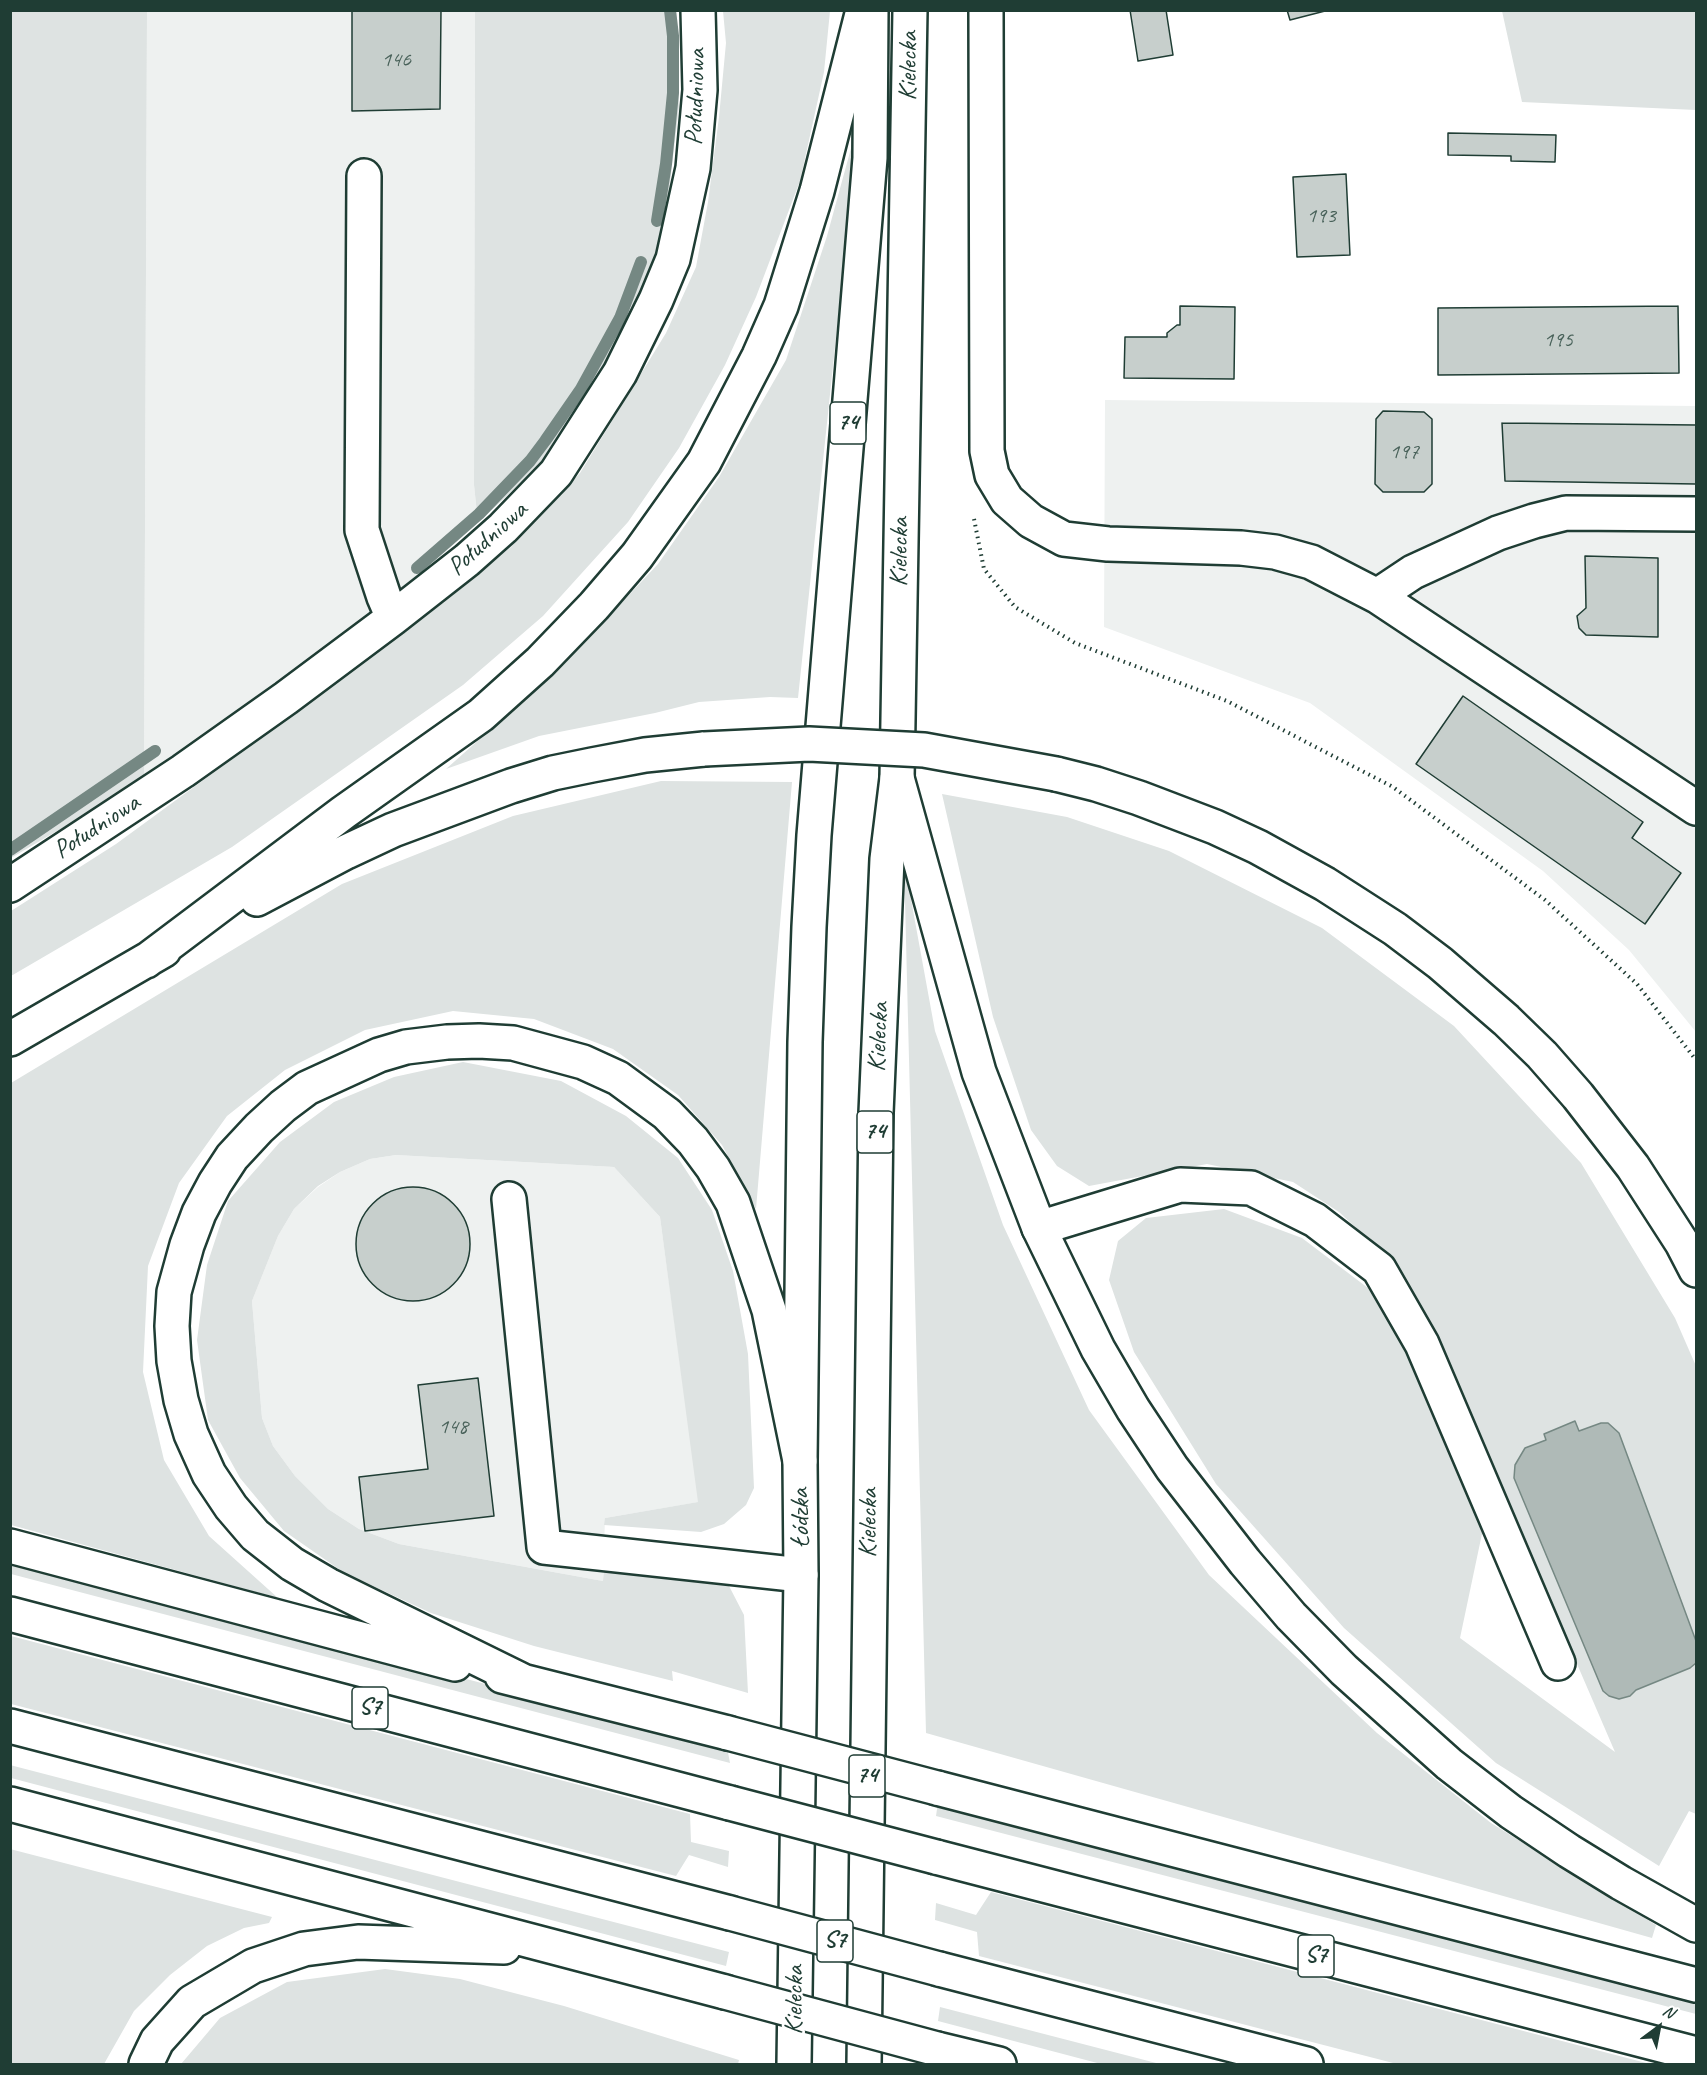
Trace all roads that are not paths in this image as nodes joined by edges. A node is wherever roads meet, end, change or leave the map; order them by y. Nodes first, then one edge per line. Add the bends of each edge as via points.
1 (698, 10) edge
2 (863, 10) edge
3 (871, 10) edge
4 (910, 10) edge
5 (986, 10) edge
6 (364, 176) dead end
7 (1696, 514) edge
8 (1377, 596) junction
9 (393, 618) junction
10 (897, 778) junction
11 (1696, 808) edge
12 (10, 885) edge
13 (146, 961) junction
14 (10, 1039) edge
15 (509, 1199) dead end
16 (1039, 1228) junction
17 (1696, 1270) edge
18 (800, 1461) junction
19 (10, 1546) edge
20 (801, 1575) junction
21 (10, 1614) edge
22 (1558, 1663) dead end
23 (523, 1681) junction
24 (10, 1726) edge
25 (10, 1804) edge
26 (1696, 1925) edge
27 (564, 1949) junction
28 (1696, 1985) edge
29 (1696, 2054) edge
30 (146, 2064) edge
31 (795, 2064) edge
32 (864, 2064) edge
33 (999, 2064) edge
34 (1306, 2064) edge

1 - 9 main road, Południowa via 700,90 693,168 673,259 620,373 550,479 494,536
2 - 13 main road via 817,191 781,306 704,462 637,556 540,662 481,715
3 - 18 main road, Kielecka / 74 via 870,158 809,927
4 - 10 main road, Kielecka / 74
5 - 8 main road via 987,451 992,475 1007,500 1031,522 1064,539 1275,552 1311,562
6 - 9 main road via 362,530
7 - 8 main road via 1566,513 1534,521 1413,572
8 - 11 main road
9 - 12 main road, Południowa via 183,771
10 - 16 main road via 979,1072
10 - 32 main road, Kielecka / 74 via 887,859 876,1113
13 - 14 main road
13 - 17 main road, bridge via 294,878 393,830 553,773 645,755 808,744 924,750 1056,774 1139,798 1258,847 1334,890 1440,963 1521,1034 1578,1096 1633,1167
15 - 20 main road via 544,1547
16 - 22 main road via 1180,1185 1251,1188 1315,1220 1379,1269 1422,1344
16 - 26 main road via 1098,1349 1133,1409 1201,1508 1291,1616 1398,1720 1511,1812 1603,1872
18 - 20 main road, Łódzka / 74
18 - 23 main road via 769,1310 733,1203 693,1140 667,1114 626,1084 582,1062 513,1043 447,1042 379,1054 307,1088 283,1106 232,1157 214,1183 187,1245 174,1292 172,1326 174,1361 191,1434 208,1474 231,1508 255,1535 292,1564
19 - 23 main road
20 - 31 main road, Kielecka / 74
21 - 29 main road, S7, bridge
23 - 28 main road, bridge
24 - 34 main road, S7, bridge
25 - 27 main road
27 - 30 main road via 358,1942 304,1949 253,1966 192,2002 157,2041
27 - 33 main road, bridge

